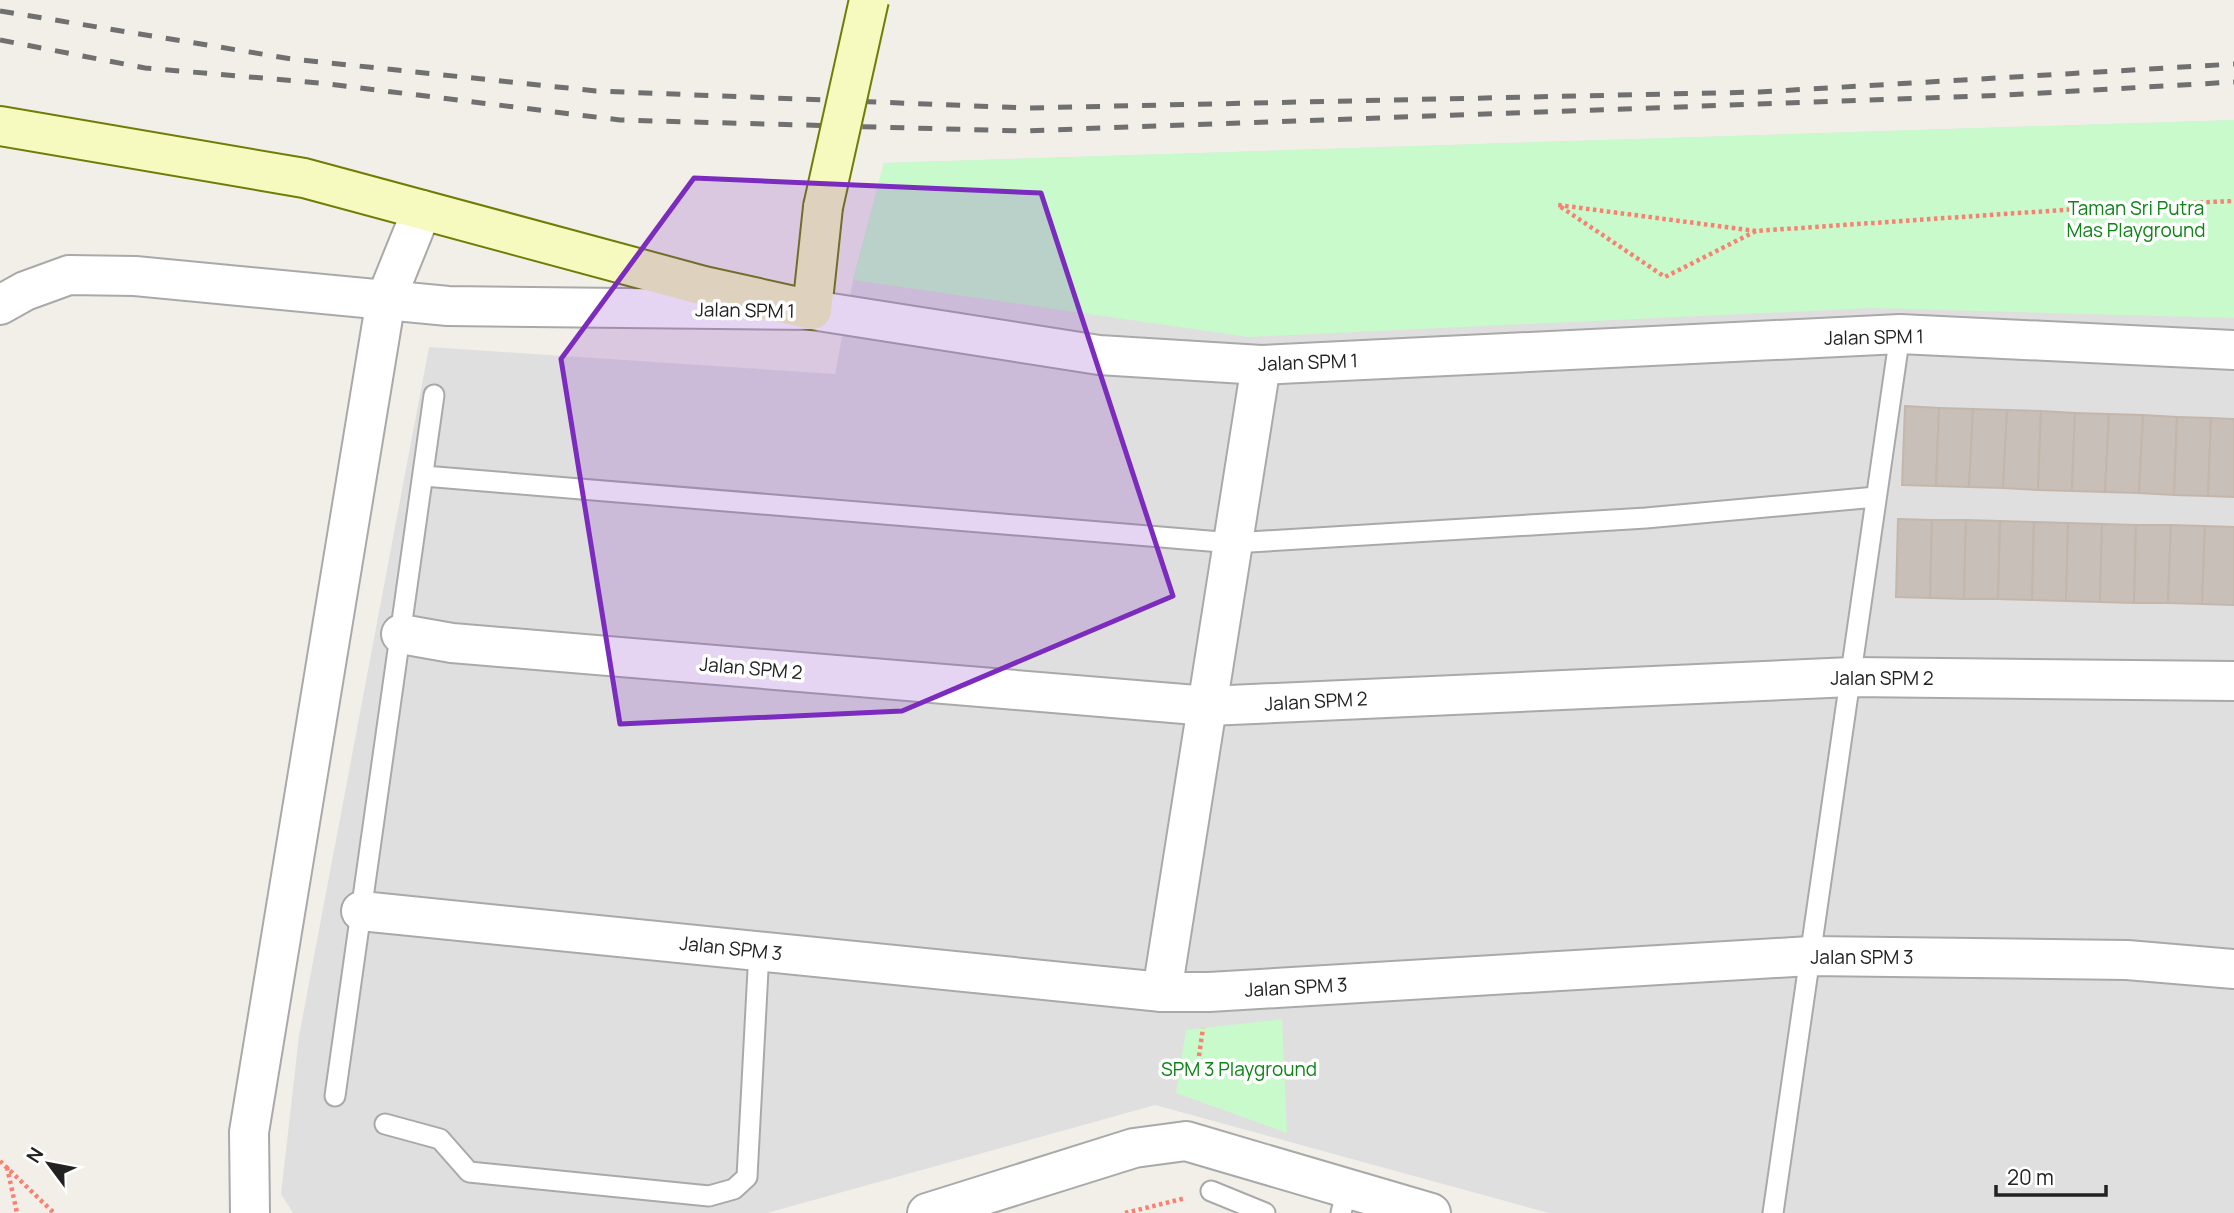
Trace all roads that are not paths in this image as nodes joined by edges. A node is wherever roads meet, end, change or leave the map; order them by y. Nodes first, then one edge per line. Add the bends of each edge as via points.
1 (869, 0) edge
2 (0, 126) edge
3 (422, 211) junction
4 (386, 299) junction
5 (0, 305) edge
6 (812, 310) junction
7 (1900, 334) junction
8 (2234, 350) edge
9 (1261, 365) junction
10 (434, 395) dead end
11 (424, 476) junction
12 (1876, 497) junction
13 (1233, 543) junction
14 (401, 634) junction
15 (1851, 677) junction
16 (2234, 681) edge
17 (1208, 706) junction
18 (361, 911) junction
19 (759, 951) junction
20 (1810, 956) junction
21 (2234, 970) edge
22 (1162, 992) junction
23 (335, 1096) dead end
24 (386, 1124) dead end
25 (1211, 1192) road end
26 (1344, 1201) edge
27 (250, 1213) edge
28 (927, 1213) edge
29 (1265, 1213) edge
30 (1431, 1213) edge
31 (1773, 1213) edge

1 - 6 main road, bridge via 823,207
2 - 3 main road via 304,178
3 - 4 street
3 - 6 main road
4 - 5 street, Jalan SPM 1 via 135,276 69,275
4 - 6 street, Jalan SPM 1 via 448,306
4 - 27 street via 249,1132
6 - 9 street, Jalan SPM 1 via 1099,355
7 - 8 street, Jalan SPM 1
7 - 9 street, Jalan SPM 1
7 - 12 lane
9 - 13 street
10 - 11 lane
11 - 13 lane
11 - 14 lane
12 - 13 lane via 1646,518
12 - 15 lane
13 - 17 street
14 - 17 street, Jalan SPM 2 via 466,644
14 - 18 lane
15 - 16 street, Jalan SPM 2
15 - 17 street, Jalan SPM 2
15 - 20 lane
17 - 22 street
18 - 19 street, Jalan SPM 3
18 - 23 lane
19 - 22 street, Jalan SPM 3
19 - 24 lane via 747,1177 734,1189 709,1196 470,1172 440,1139
20 - 21 street, Jalan SPM 3 via 2127,960
20 - 22 street, Jalan SPM 3
20 - 31 lane
25 - 29 lane
26 - 28 street via 1186,1141 1134,1148
26 - 30 street

